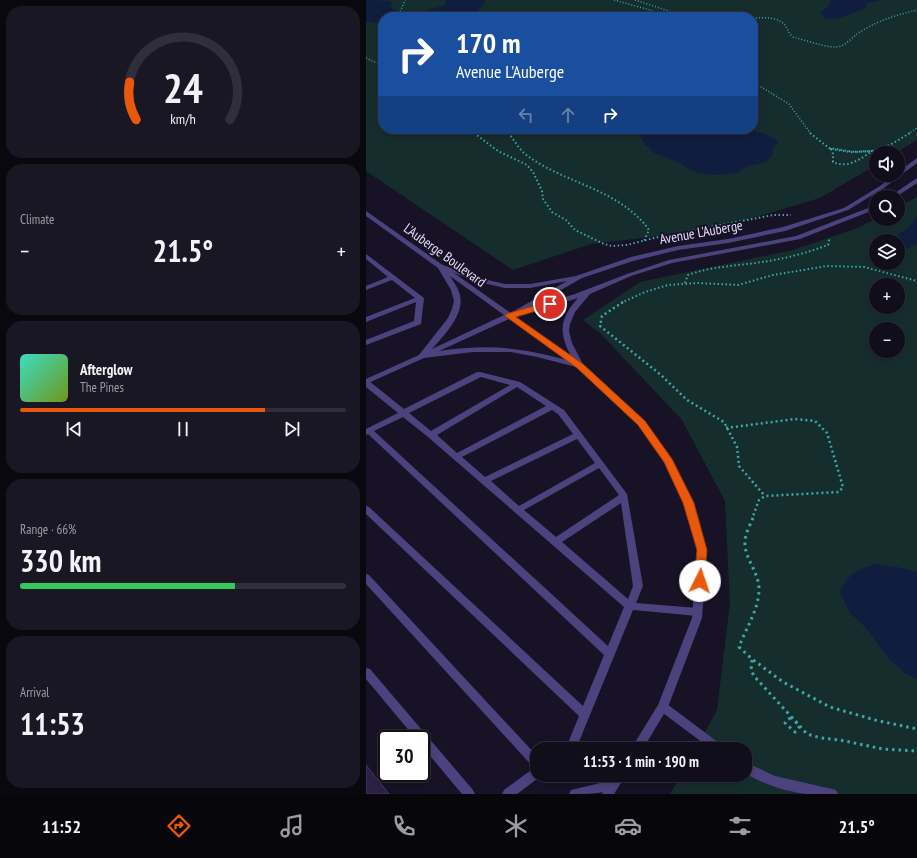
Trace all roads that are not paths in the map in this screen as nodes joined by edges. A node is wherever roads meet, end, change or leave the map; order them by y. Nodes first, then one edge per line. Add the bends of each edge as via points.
1 (917, 160) edge
2 (905, 169) edge
3 (917, 180) edge
4 (889, 182) edge
5 (902, 190) edge
6 (869, 211) edge
7 (366, 213) edge
8 (368, 260) edge
9 (440, 266) junction
10 (393, 277) junction
11 (580, 277) junction
12 (366, 288) edge
13 (589, 291) junction
14 (420, 298) junction
15 (509, 316) junction
16 (366, 320) edge
17 (366, 343) edge
18 (422, 356) junction
19 (580, 366) junction
20 (366, 382) edge
21 (517, 384) junction
22 (552, 406) junction
23 (404, 413) junction
24 (368, 432) edge
25 (431, 435) junction
26 (579, 436) junction
27 (456, 457) junction
28 (600, 464) junction
29 (484, 481) junction
30 (624, 496) junction
31 (366, 509) edge
32 (518, 510) junction
33 (556, 542) junction
34 (366, 578) edge
35 (630, 606) junction
36 (697, 612) junction
37 (610, 654) junction
38 (366, 672) edge
39 (663, 708) junction
40 (584, 714) junction
41 (574, 742) edge
42 (641, 742) edge
43 (709, 742) edge
44 (530, 756) edge
45 (752, 772) edge
46 (530, 777) edge
47 (611, 790) edge
48 (790, 790) edge
49 (469, 794) edge
50 (508, 794) edge
51 (575, 794) edge
52 (832, 794) edge

1 - 2 street, Avenue L'Auberge
3 - 5 street
4 - 11 street, Avenue L'Auberge via 846,209 785,229 631,258
6 - 13 street, Avenue L'Auberge via 798,238 671,261
7 - 9 street, L'Auberge Boulevard
8 - 10 street
9 - 11 street via 486,282 515,287
9 - 15 street, L'Auberge Boulevard
9 - 18 street via 456,294 456,309 450,323
10 - 12 street
10 - 14 street
11 - 15 street, Avenue L'Auberge
13 - 15 street, Avenue L'Auberge
13 - 19 street via 568,318 566,330 569,348
14 - 16 street
14 - 17 street via 418,322
15 - 18 street, Avenue L'Auberge
15 - 19 street, L'Auberge Boulevard
18 - 19 street via 469,349 497,349 523,351
18 - 20 street, Avenue L'Auberge
19 - 36 street via 641,423 672,468 688,503 702,550
20 - 23 street
21 - 22 street
21 - 23 street via 480,374
21 - 25 street
22 - 26 street via 562,412
22 - 27 street
23 - 24 street
23 - 25 street
24 - 37 street
25 - 27 street
26 - 28 street
26 - 29 street
27 - 29 street
28 - 30 street
28 - 32 street
29 - 32 street
30 - 33 street
30 - 35 street via 638,586
31 - 40 street
32 - 33 street
33 - 35 street
34 - 44 street
35 - 36 street
35 - 37 street
36 - 39 street
37 - 40 street
38 - 49 street
39 - 42 street
39 - 43 street
40 - 41 street
45 - 48 street
46 - 50 street
47 - 51 street
48 - 52 street

